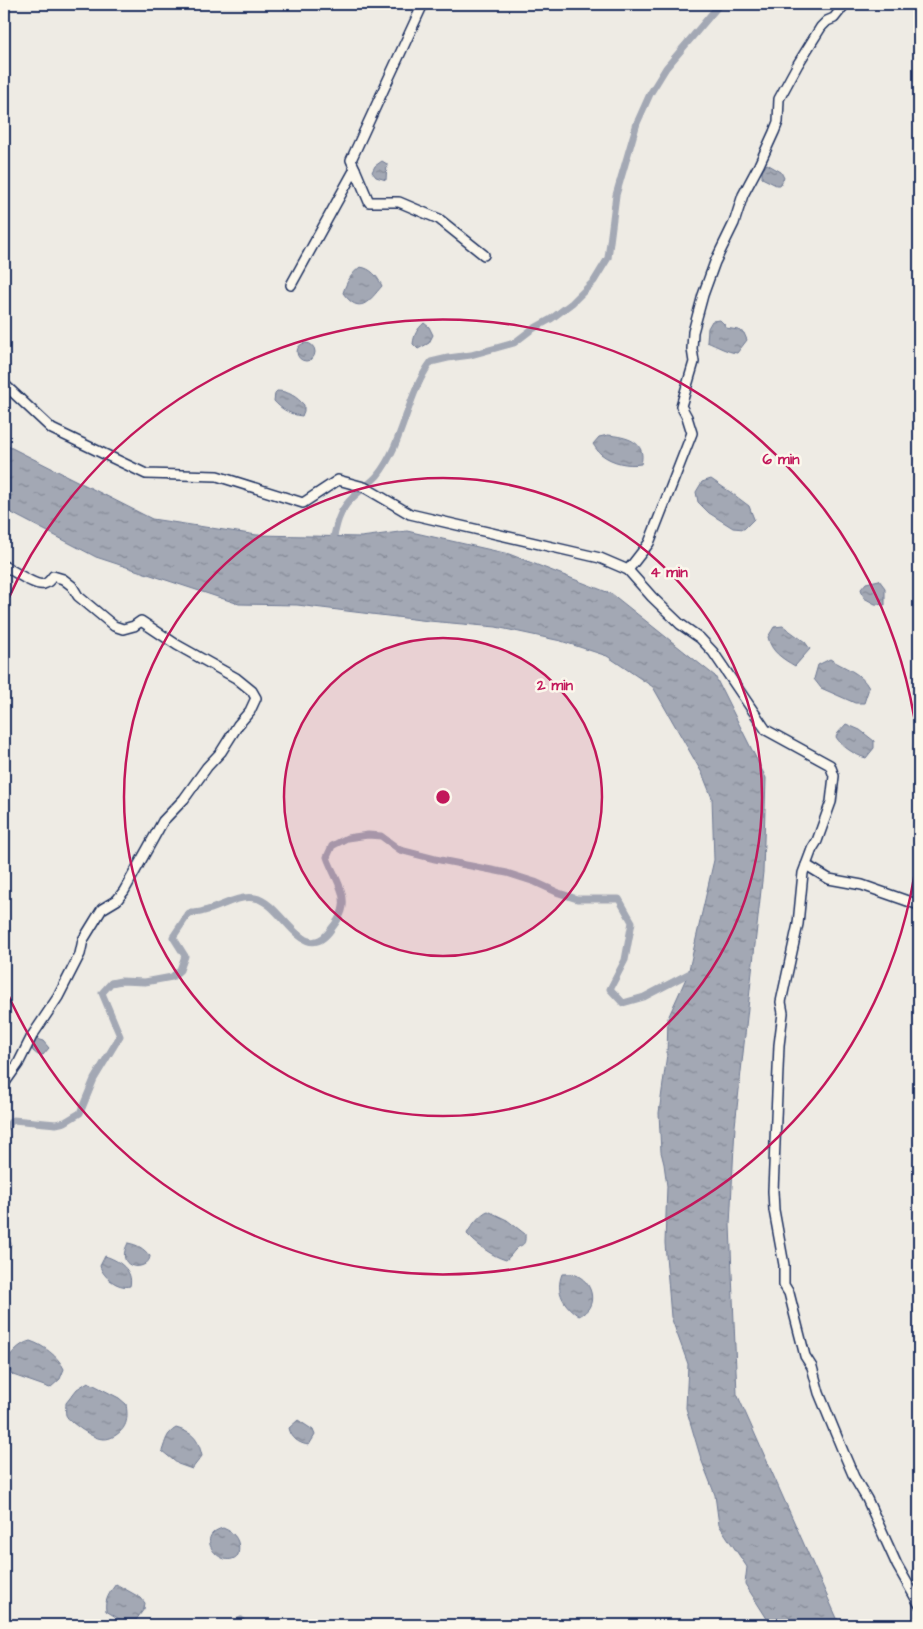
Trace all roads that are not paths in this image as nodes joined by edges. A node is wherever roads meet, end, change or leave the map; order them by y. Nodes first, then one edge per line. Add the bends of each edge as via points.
1 (423, 4) edge
2 (844, 4) edge
3 (356, 169) junction
4 (484, 255) dead end
5 (291, 285) dead end
6 (4, 384) edge
7 (4, 566) edge
8 (628, 570) junction
9 (806, 865) junction
10 (919, 905) edge
11 (4, 1084) edge
12 (919, 1604) edge

1 - 3 street via 351,160
2 - 8 street via 834,18 821,27 779,100 778,122 715,262 693,332 694,362 681,406 692,433 649,543
3 - 4 street via 369,202 399,202 439,219
3 - 5 street
6 - 8 street via 52,429 146,474 217,476 303,503 338,480 364,487 410,514 600,558
7 - 11 street via 42,585 53,576 63,579 114,626 123,629 141,621 176,645 236,678 256,698 221,752 163,821 124,891 117,900 102,909 83,940 80,954 58,997
8 - 9 street via 652,597 713,652 766,730 830,765 834,776 831,802
9 - 10 street via 829,879 862,885
9 - 12 street via 798,924 781,1002 773,1191 784,1285 789,1293 805,1356 842,1449

